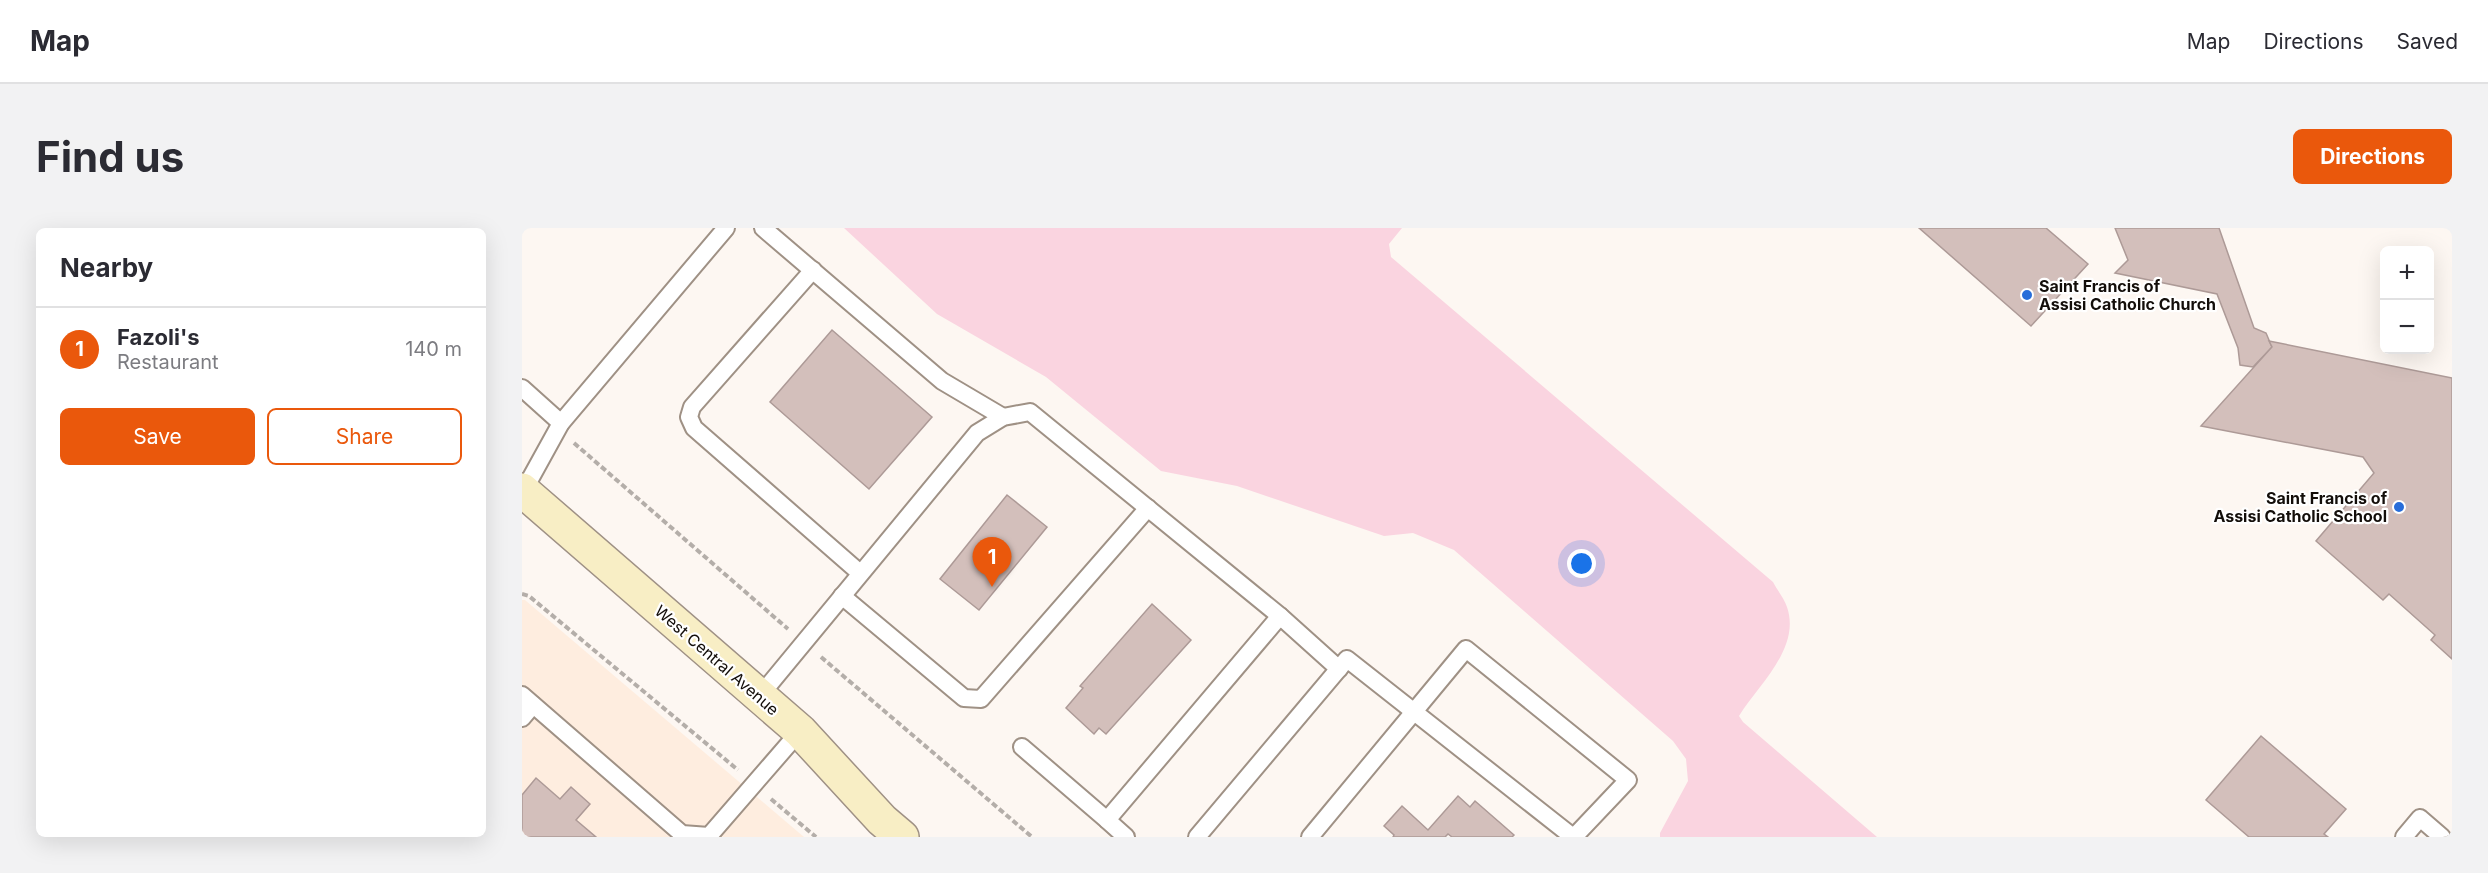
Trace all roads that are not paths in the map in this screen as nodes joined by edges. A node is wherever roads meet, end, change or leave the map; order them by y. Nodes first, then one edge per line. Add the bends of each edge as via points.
1 (726, 228) edge
2 (764, 228) edge
3 (813, 270) junction
4 (522, 388) edge
5 (1003, 417) junction
6 (560, 425) junction
7 (522, 491) edge
8 (1148, 508) junction
9 (860, 573) junction
10 (842, 596) junction
11 (1280, 616) junction
12 (1339, 669) junction
13 (759, 697) junction
14 (528, 700) edge
15 (1413, 711) junction
16 (522, 718) edge
17 (800, 731) junction
18 (1022, 747) dead end
19 (1107, 820) junction
20 (885, 831) edge
21 (1126, 837) edge
22 (1197, 837) edge
23 (1310, 837) edge
24 (1574, 837) edge
25 (2404, 837) edge
26 (2442, 837) edge

1 - 6 lane
2 - 3 lane
3 - 5 lane via 942,381
3 - 9 lane via 692,407 689,417 694,428
4 - 6 lane
5 - 8 lane via 1030,412
5 - 9 lane via 977,433
6 - 7 lane
7 - 13 main road, West Central Avenue
8 - 10 lane via 981,699 964,698
8 - 11 lane
9 - 10 lane
10 - 13 lane
11 - 12 lane
11 - 19 lane
12 - 15 lane via 1347,659
12 - 22 lane
13 - 17 main road, West Central Avenue
14 - 16 lane
14 - 17 lane via 682,834 709,836
15 - 23 lane
15 - 24 lane
15 - 24 lane via 1466,649 1628,780
17 - 20 main road, West Central Avenue
18 - 19 lane
19 - 21 lane
25 - 26 lane via 2420,818

